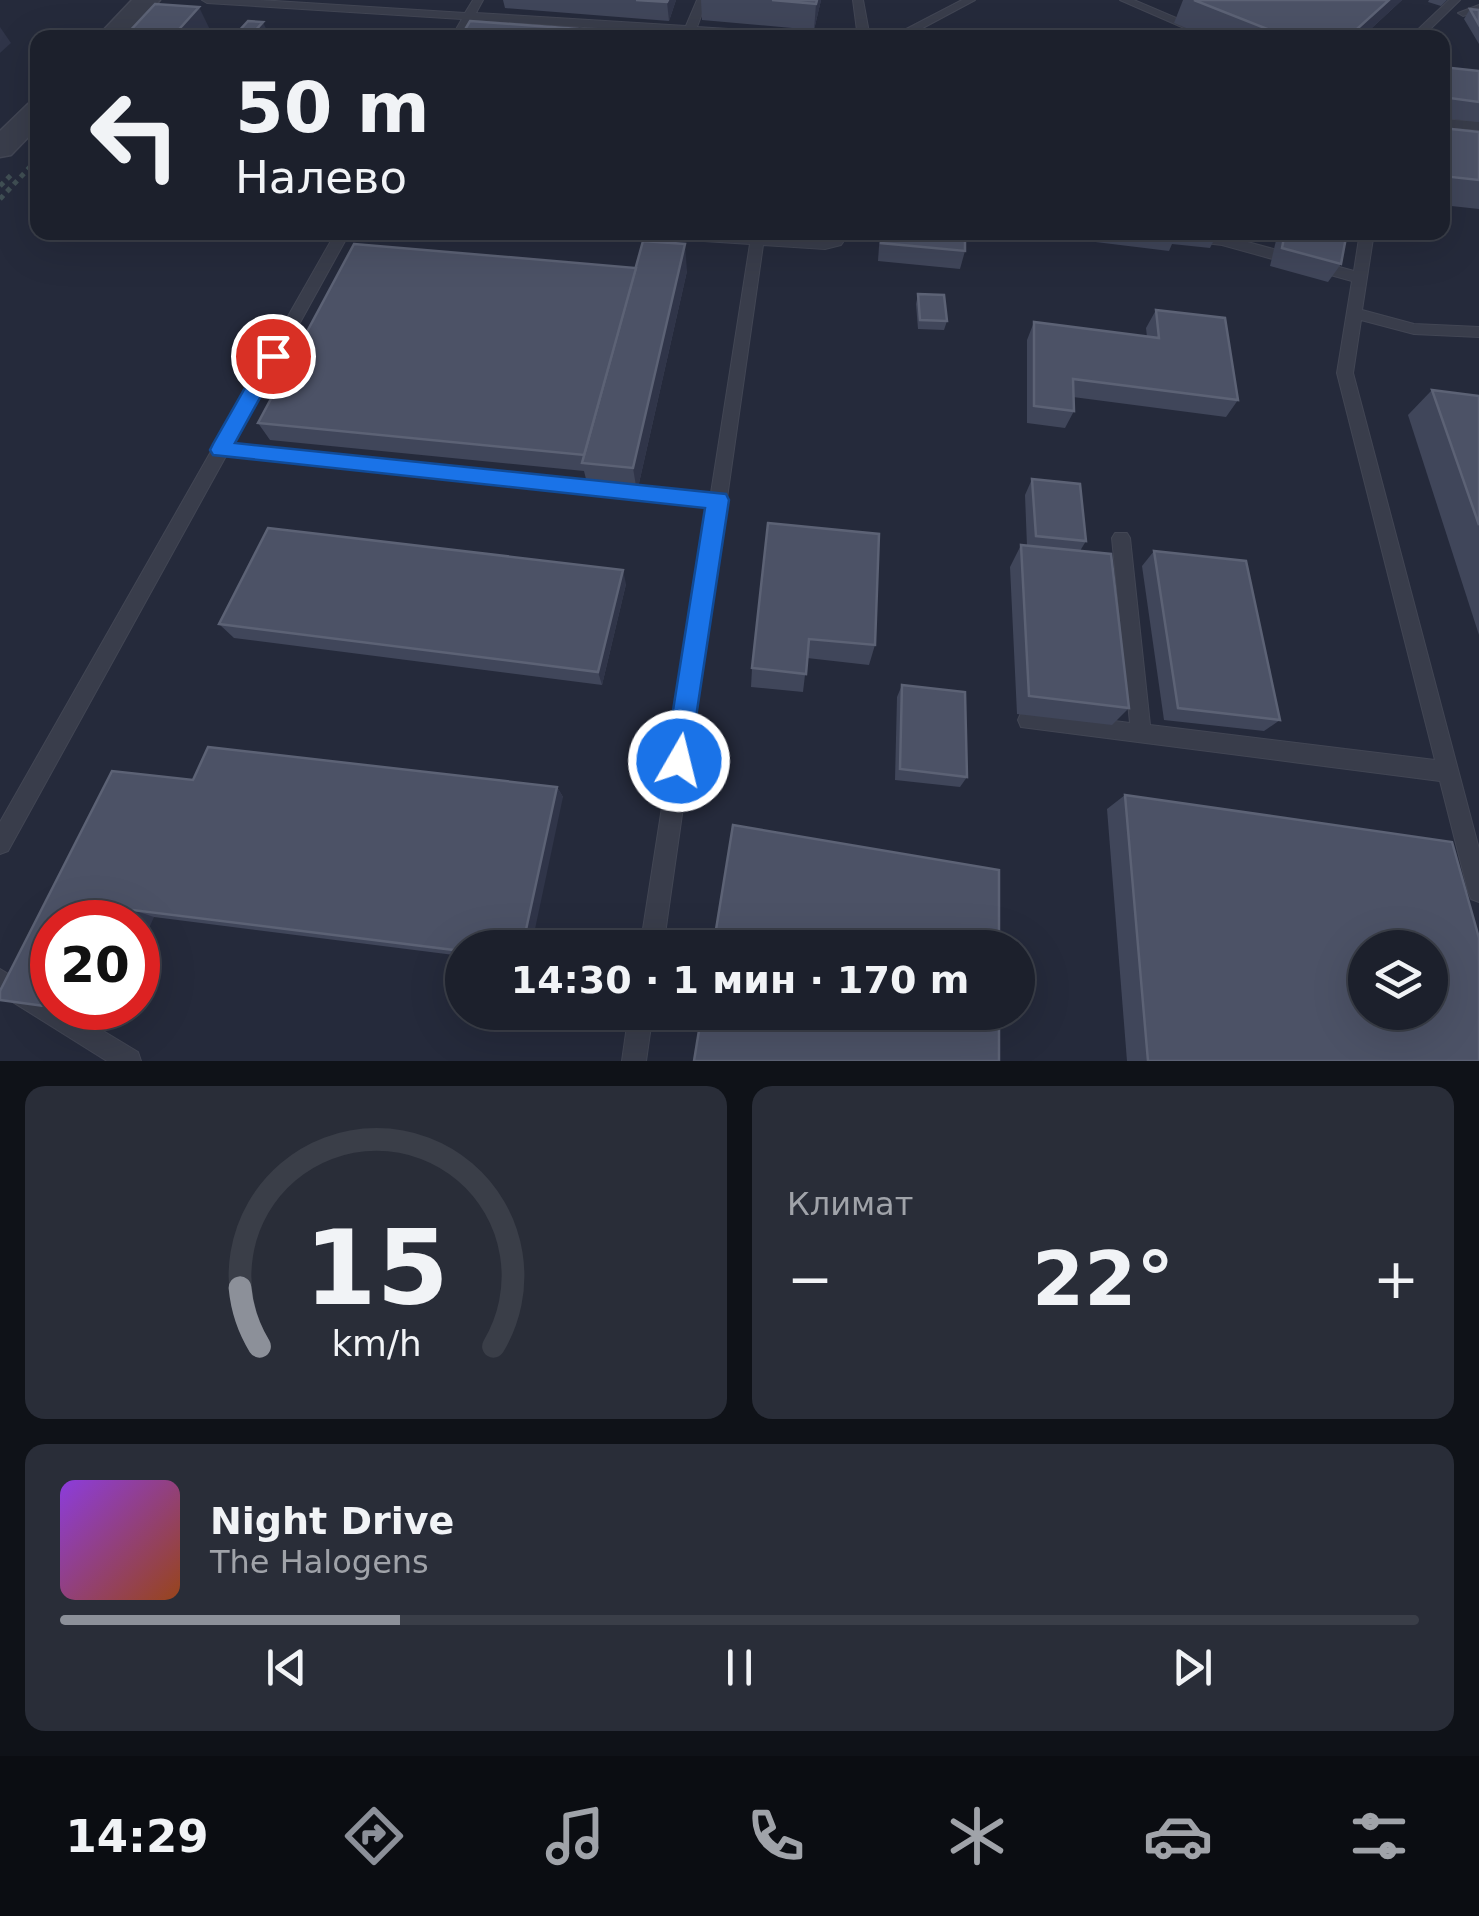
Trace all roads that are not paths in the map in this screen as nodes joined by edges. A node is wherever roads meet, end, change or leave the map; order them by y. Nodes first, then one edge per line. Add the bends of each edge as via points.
1 (147, 0) edge
2 (206, 0) edge
3 (478, 0) edge
4 (702, 0) edge
5 (858, 0) edge
6 (970, 0) edge
7 (1125, 0) edge
8 (1455, 0) edge
9 (325, 3) edge
10 (1479, 8) edge
11 (1463, 12) dead end
12 (468, 16) junction
13 (691, 29) junction
14 (118, 30) edge
15 (460, 30) edge
16 (612, 30) edge
17 (672, 30) edge
18 (705, 30) edge
19 (863, 30) edge
20 (910, 30) edge
21 (1198, 30) edge
22 (1423, 30) edge
23 (30, 118) edge
24 (1450, 123) edge
25 (1479, 126) edge
26 (0, 148) edge
27 (338, 240) edge
28 (757, 240) joint
29 (837, 240) edge
30 (1222, 240) edge
31 (1364, 240) edge
32 (1357, 277) junction
33 (1353, 314) junction
34 (1479, 332) edge
35 (220, 450) junction
36 (718, 500) junction
37 (1121, 538) dead end
38 (1028, 720) edge
39 (1141, 734) junction
40 (1448, 772) junction
41 (0, 842) edge
42 (1479, 891) edge
43 (654, 930) edge
44 (0, 981) edge
45 (638, 1030) edge
46 (129, 1061) edge
47 (634, 1061) edge

1 - 14 street
2 - 9 lane
3 - 12 lane
4 - 13 lane
5 - 19 lane
6 - 20 lane
7 - 21 lane
8 - 22 lane
9 - 12 lane
10 - 11 lane
12 - 15 lane
12 - 16 lane
13 - 17 lane
13 - 18 lane
23 - 26 street
24 - 25 lane
27 - 35 lane
28 - 29 lane
28 - 36 lane
30 - 32 lane
31 - 32 lane
32 - 33 lane
33 - 34 lane via 1414,329
33 - 40 lane via 1345,373
35 - 36 lane
35 - 41 lane
36 - 43 lane
37 - 39 lane
38 - 39 lane
39 - 40 lane
40 - 42 lane
44 - 46 lane
45 - 47 lane

